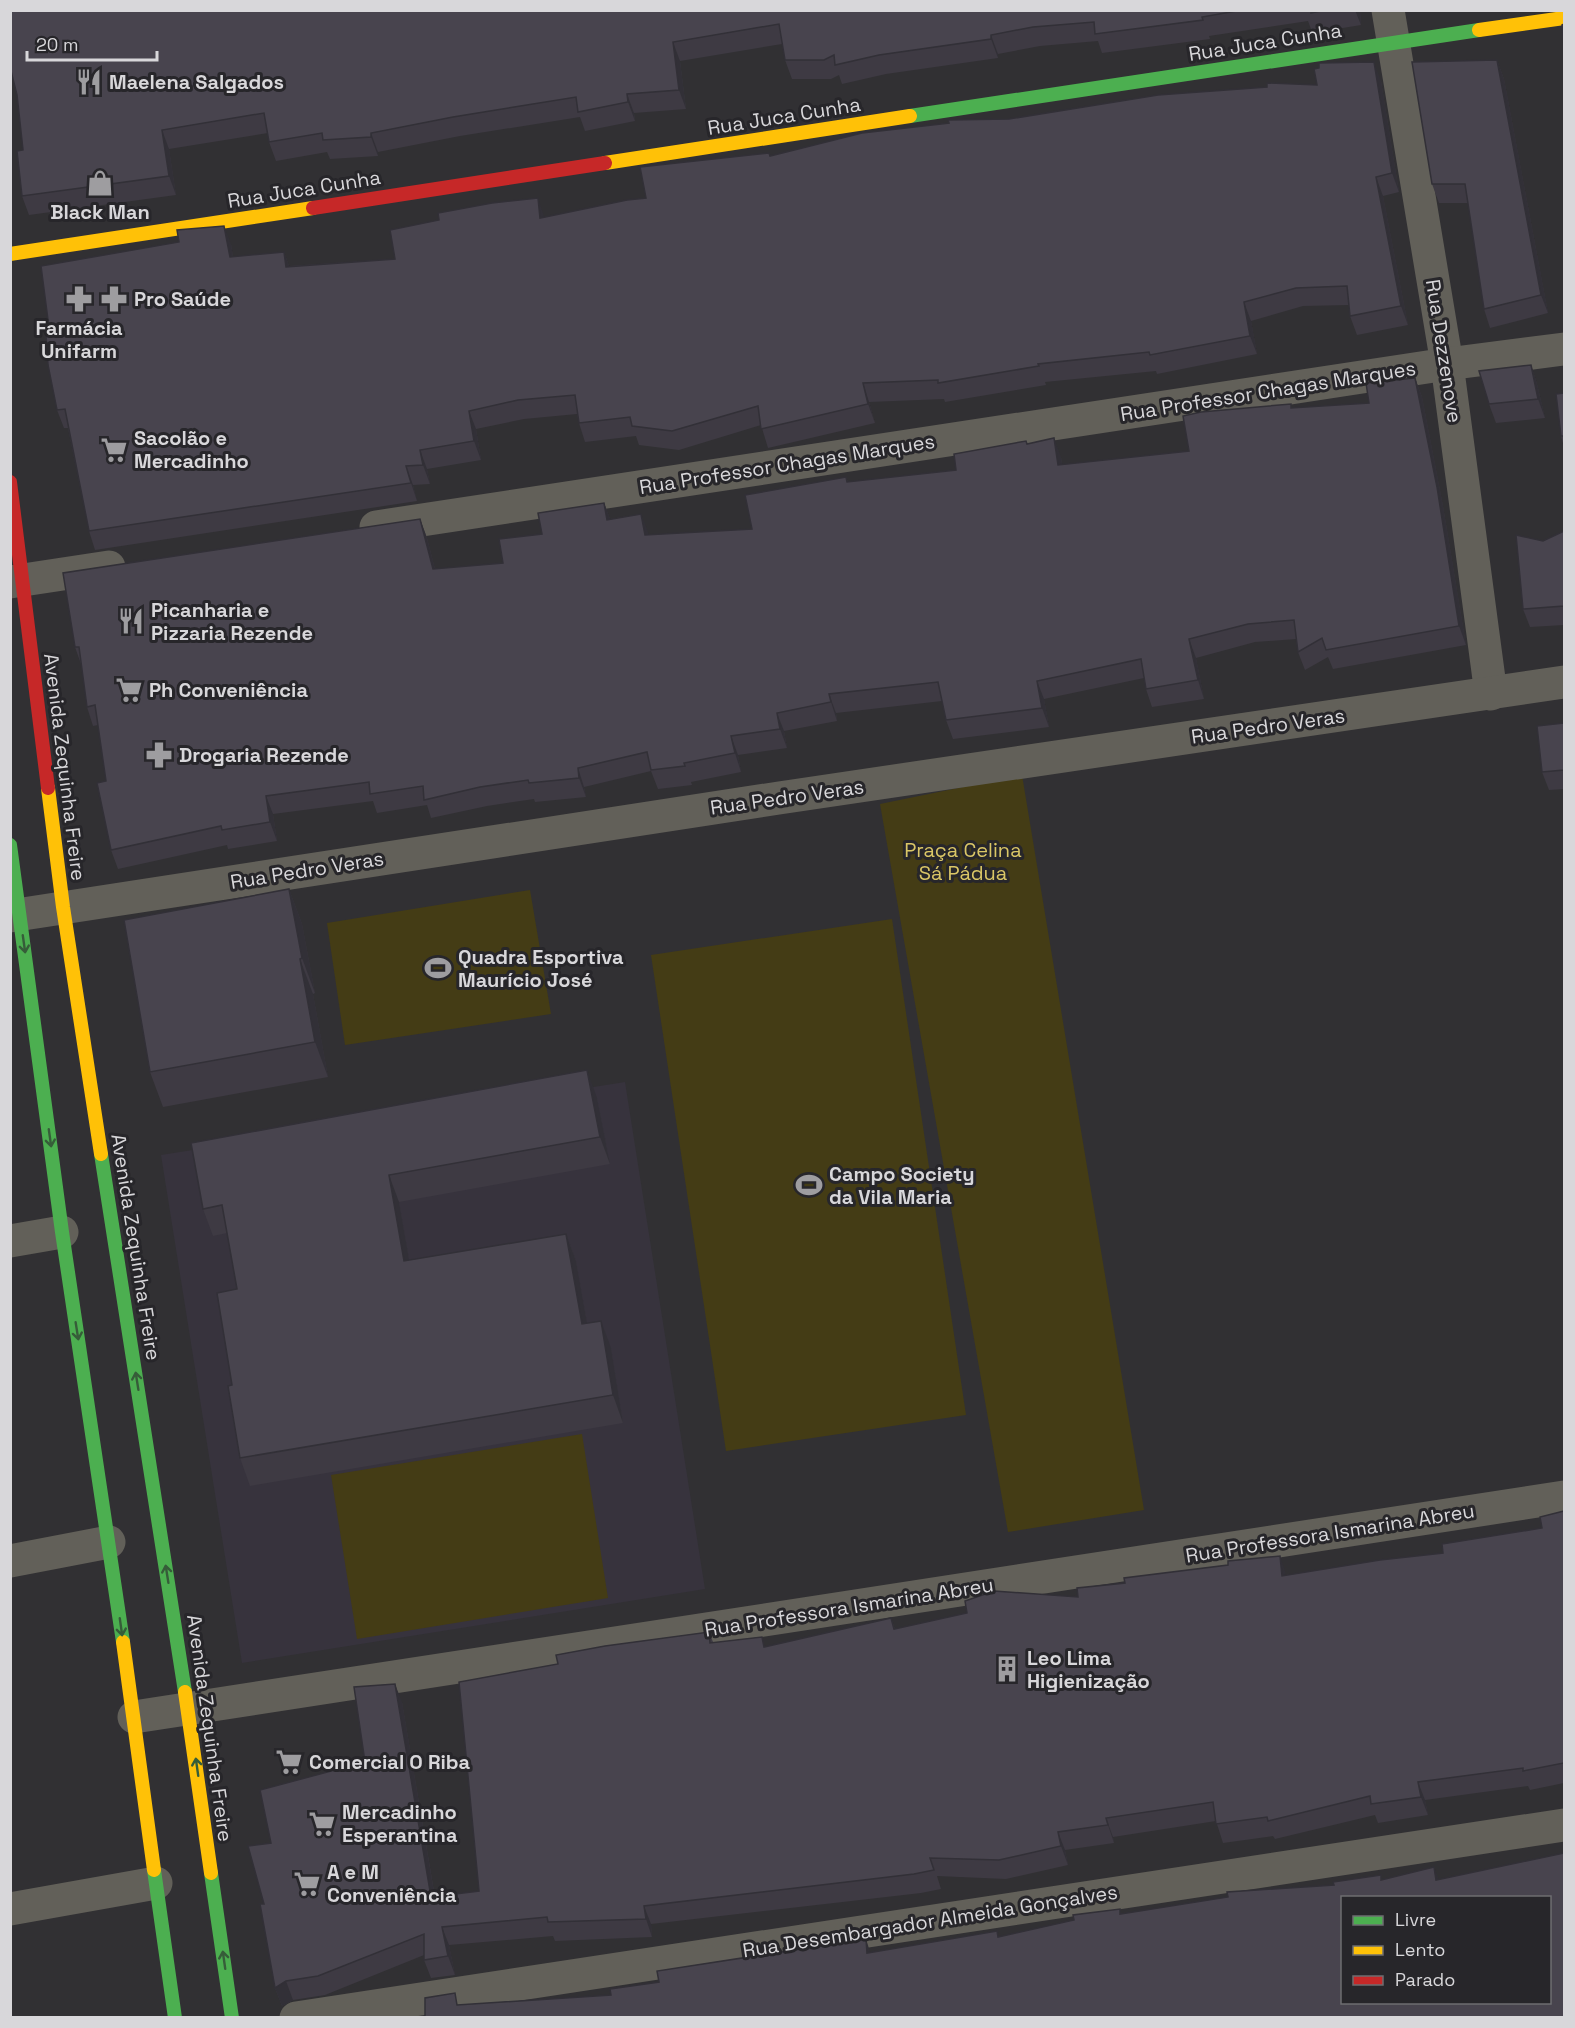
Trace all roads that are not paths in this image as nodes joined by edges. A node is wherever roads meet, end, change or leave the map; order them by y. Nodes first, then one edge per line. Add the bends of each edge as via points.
1 (1388, 10) edge
2 (1564, 18) edge
3 (1393, 42) junction
4 (10, 254) edge
5 (1564, 349) edge
6 (1448, 364) junction
7 (10, 482) edge
8 (352, 530) edge
9 (140, 562) edge
10 (16, 581) edge
11 (1564, 682) edge
12 (1491, 694) junction
13 (10, 845) edge
14 (63, 908) junction
15 (15, 915) edge
16 (62, 1232) junction
17 (10, 1241) edge
18 (1564, 1497) edge
19 (110, 1542) junction
20 (10, 1561) edge
21 (188, 1709) junction
22 (134, 1717) junction
23 (1564, 1825) edge
24 (156, 1883) junction
25 (10, 1909) edge
26 (175, 2018) edge
27 (232, 2018) edge
28 (296, 2018) edge

1 - 3 street, Rua Dezzenove
2 - 3 main road, Rua Juca Cunha
3 - 4 main road, Rua Juca Cunha
3 - 6 street, Rua Dezzenove
5 - 6 street, Rua Professor Chagas Marques
6 - 8 street, Rua Professor Chagas Marques
6 - 12 street, Rua Dezzenove
7 - 10 main road, Avenida Zequinha Freire
9 - 10 street
10 - 14 main road, Avenida Zequinha Freire
11 - 12 street, Rua Pedro Veras
12 - 14 street, Rua Pedro Veras
13 - 15 main road
14 - 15 street, Rua Pedro Veras
21 -> 14 main road, Avenida Zequinha Freire
15 -> 16 main road
16 - 17 street
16 -> 19 main road
18 - 21 street, Rua Professora Ismarina Abreu
19 - 20 street
19 -> 22 main road
21 - 22 street, Rua Professora Ismarina Abreu
27 -> 21 main road, Avenida Zequinha Freire
22 - 24 main road
23 - 28 street, Rua Desembargador Almeida Gonçalves
24 - 25 street
24 - 26 main road

